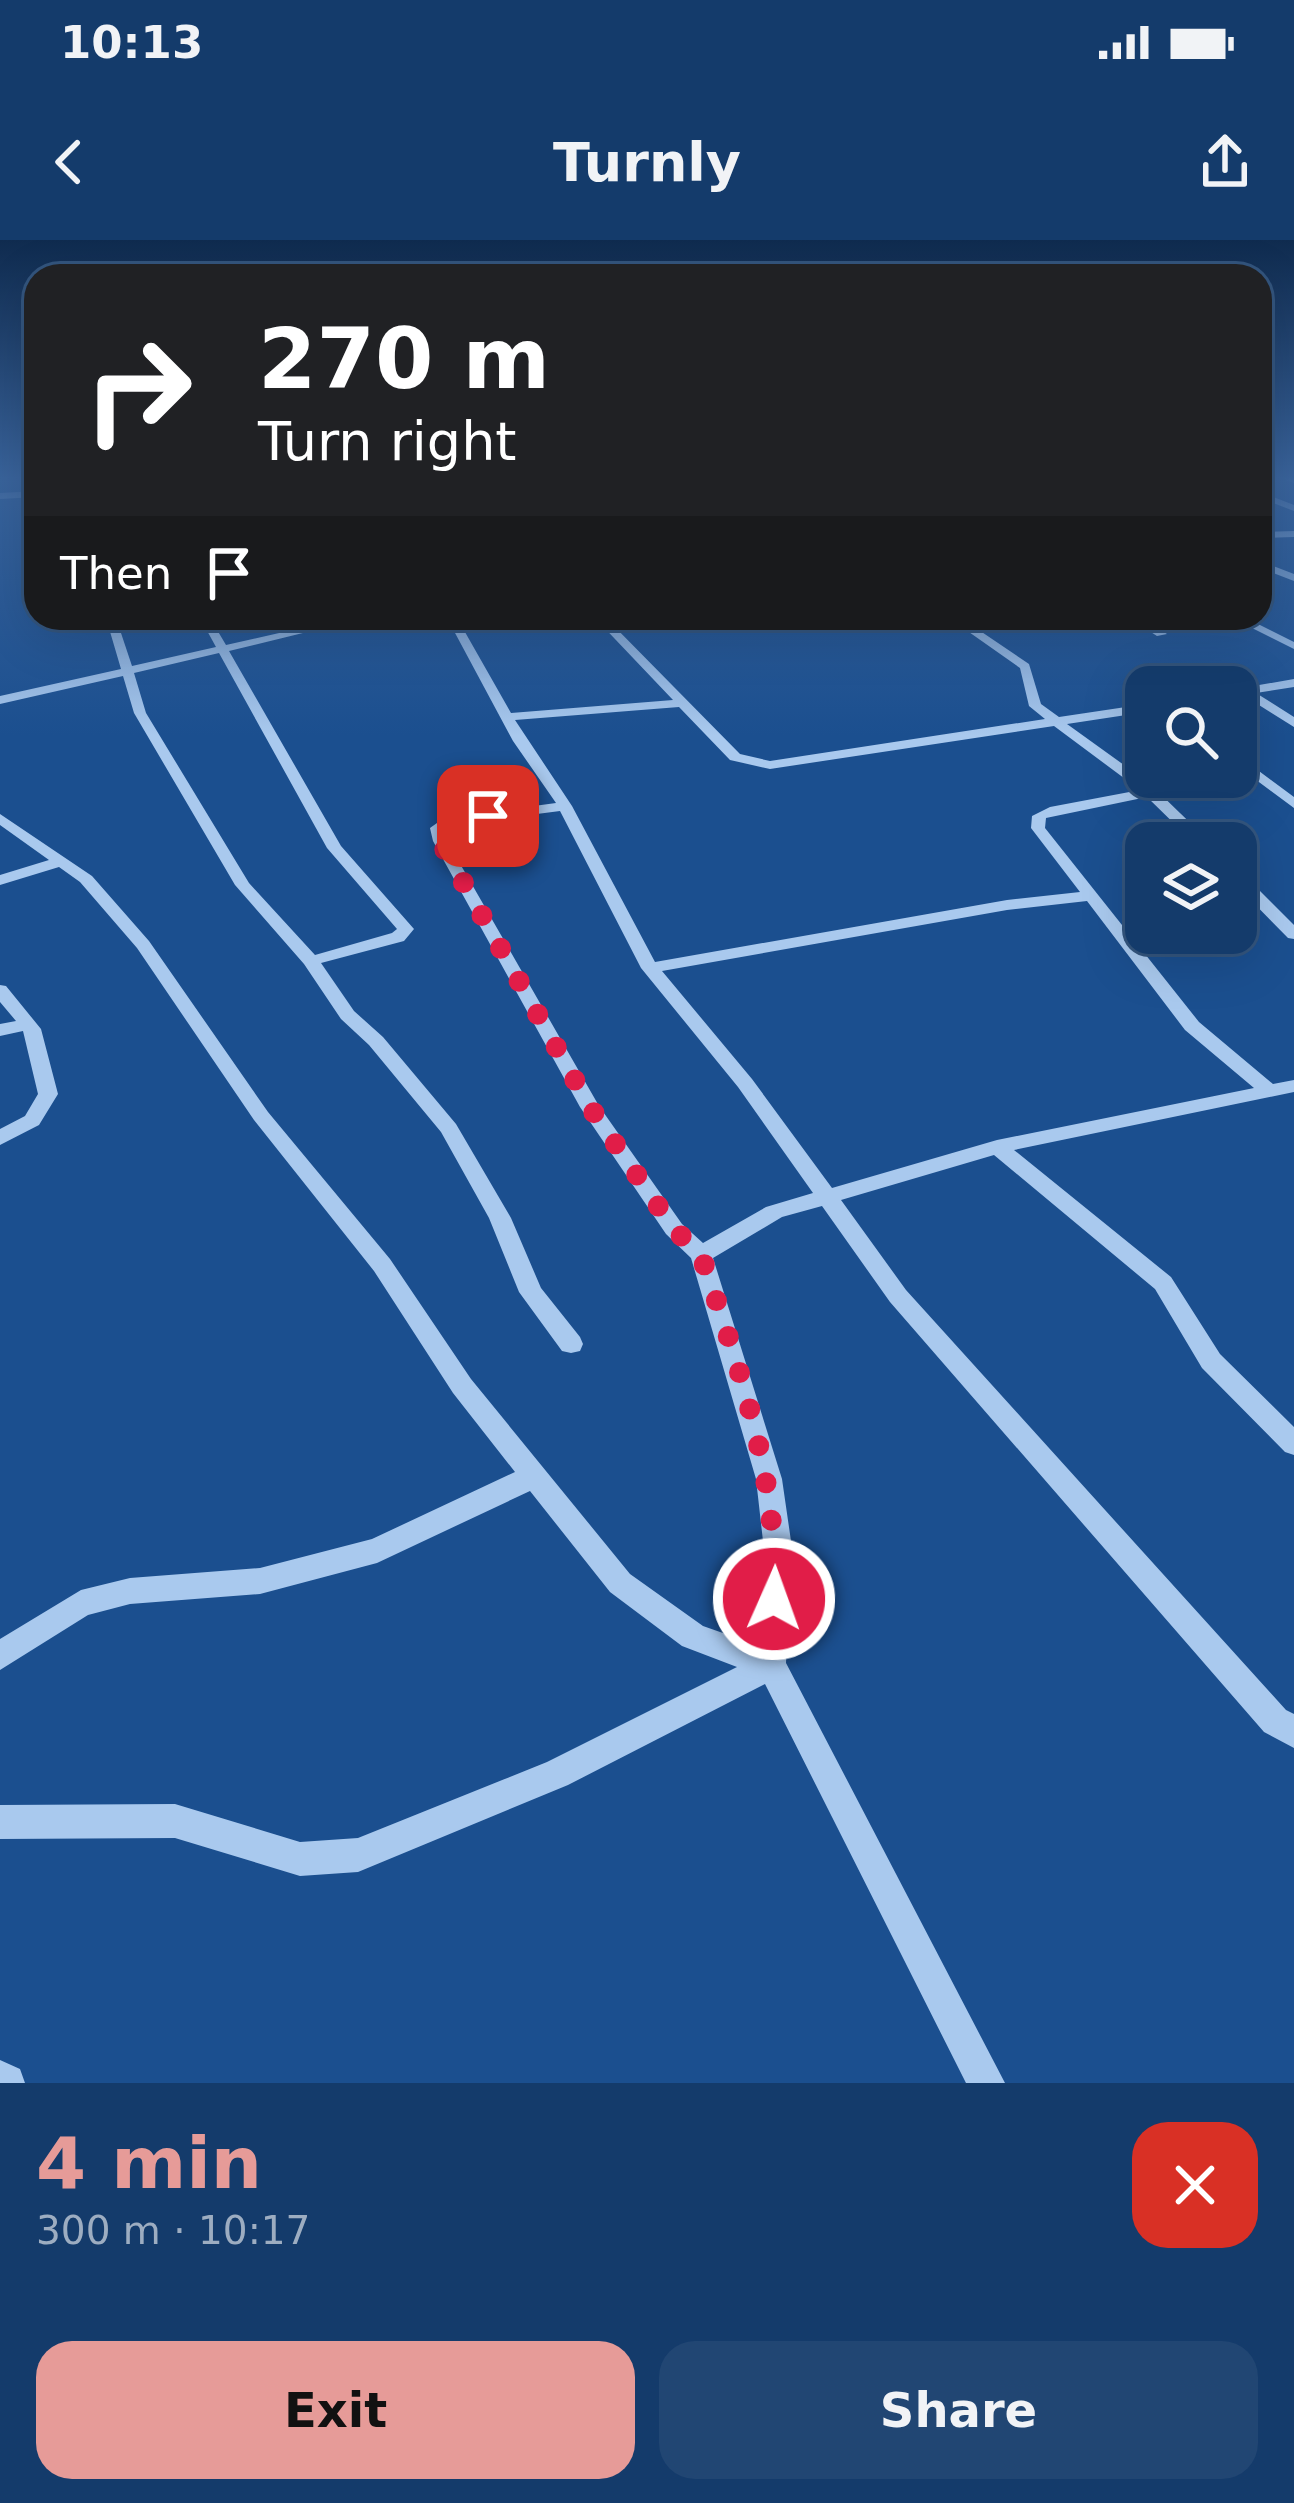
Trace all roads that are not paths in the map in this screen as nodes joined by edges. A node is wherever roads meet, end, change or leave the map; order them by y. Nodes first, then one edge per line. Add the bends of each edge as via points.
1 (114, 630) edge
2 (212, 630) edge
3 (308, 630) edge
4 (459, 630) edge
5 (611, 630) edge
6 (972, 630) edge
7 (1154, 630) edge
8 (1261, 630) edge
9 (1161, 634) dead end
10 (1294, 646) edge
11 (223, 650) junction
12 (124, 673) junction
13 (1294, 683) edge
14 (1257, 690) edge
15 (0, 700) edge
16 (1257, 702) edge
17 (679, 704) junction
18 (1125, 711) edge
19 (506, 717) junction
20 (1058, 722) junction
21 (1294, 723) edge
22 (1125, 773) edge
23 (1257, 775) edge
24 (1125, 797) edge
25 (1156, 798) edge
26 (1294, 804) edge
27 (565, 806) junction
28 (0, 818) edge
29 (1181, 822) edge
30 (63, 861) junction
31 (0, 880) edge
32 (1089, 896) junction
33 (1257, 897) edge
34 (1294, 934) edge
35 (311, 962) junction
36 (650, 968) junction
37 (0, 990) edge
38 (29, 1024) junction
39 (0, 1030) edge
40 (1294, 1086) edge
41 (1268, 1090) junction
42 (0, 1138) edge
43 (997, 1147) junction
44 (830, 1196) junction
45 (701, 1255) junction
46 (572, 1344) dead end
47 (1294, 1444) edge
48 (534, 1476) junction
49 (0, 1656) edge
50 (771, 1666) junction
51 (1294, 1732) edge
52 (0, 1822) edge
53 (986, 2083) edge

1 - 12 street
2 - 11 street
3 - 11 street
4 - 19 street
5 - 17 street
6 - 20 street via 1025,666 1035,706
7 - 9 street
8 - 10 street
11 - 12 street
11 - 35 street via 335,848 406,929
12 - 15 street
12 - 35 street via 243,885
13 - 14 street
16 - 21 street
17 - 19 street
17 - 20 street via 735,757 770,765
18 - 20 street
19 - 27 street
20 - 22 street
23 - 26 street
24 - 32 street via 1039,816 1037,828
25 - 29 street
27 - 36 street
27 - 45 street via 437,828 590,1107
28 - 30 street
30 - 31 street
30 - 48 street via 143,945 260,1116 382,1265
32 - 36 street
32 - 41 street via 1192,1026
33 - 34 street
35 - 46 street via 449,1130 531,1292
36 - 44 street
37 - 38 street
38 - 39 street
38 - 42 street via 48,1094 32,1120
40 - 41 street
41 - 43 street
43 - 44 street
43 - 47 street via 1162,1282 1211,1361
44 - 45 street via 774,1212
44 - 51 street via 898,1296 1180,1618
45 - 50 street via 769,1479 777,1541
48 - 49 street via 377,1550 260,1581 81,1603
48 - 50 street via 620,1583 694,1636
50 - 52 street via 557,1774 358,1855 300,1858 175,1820
50 - 53 street

